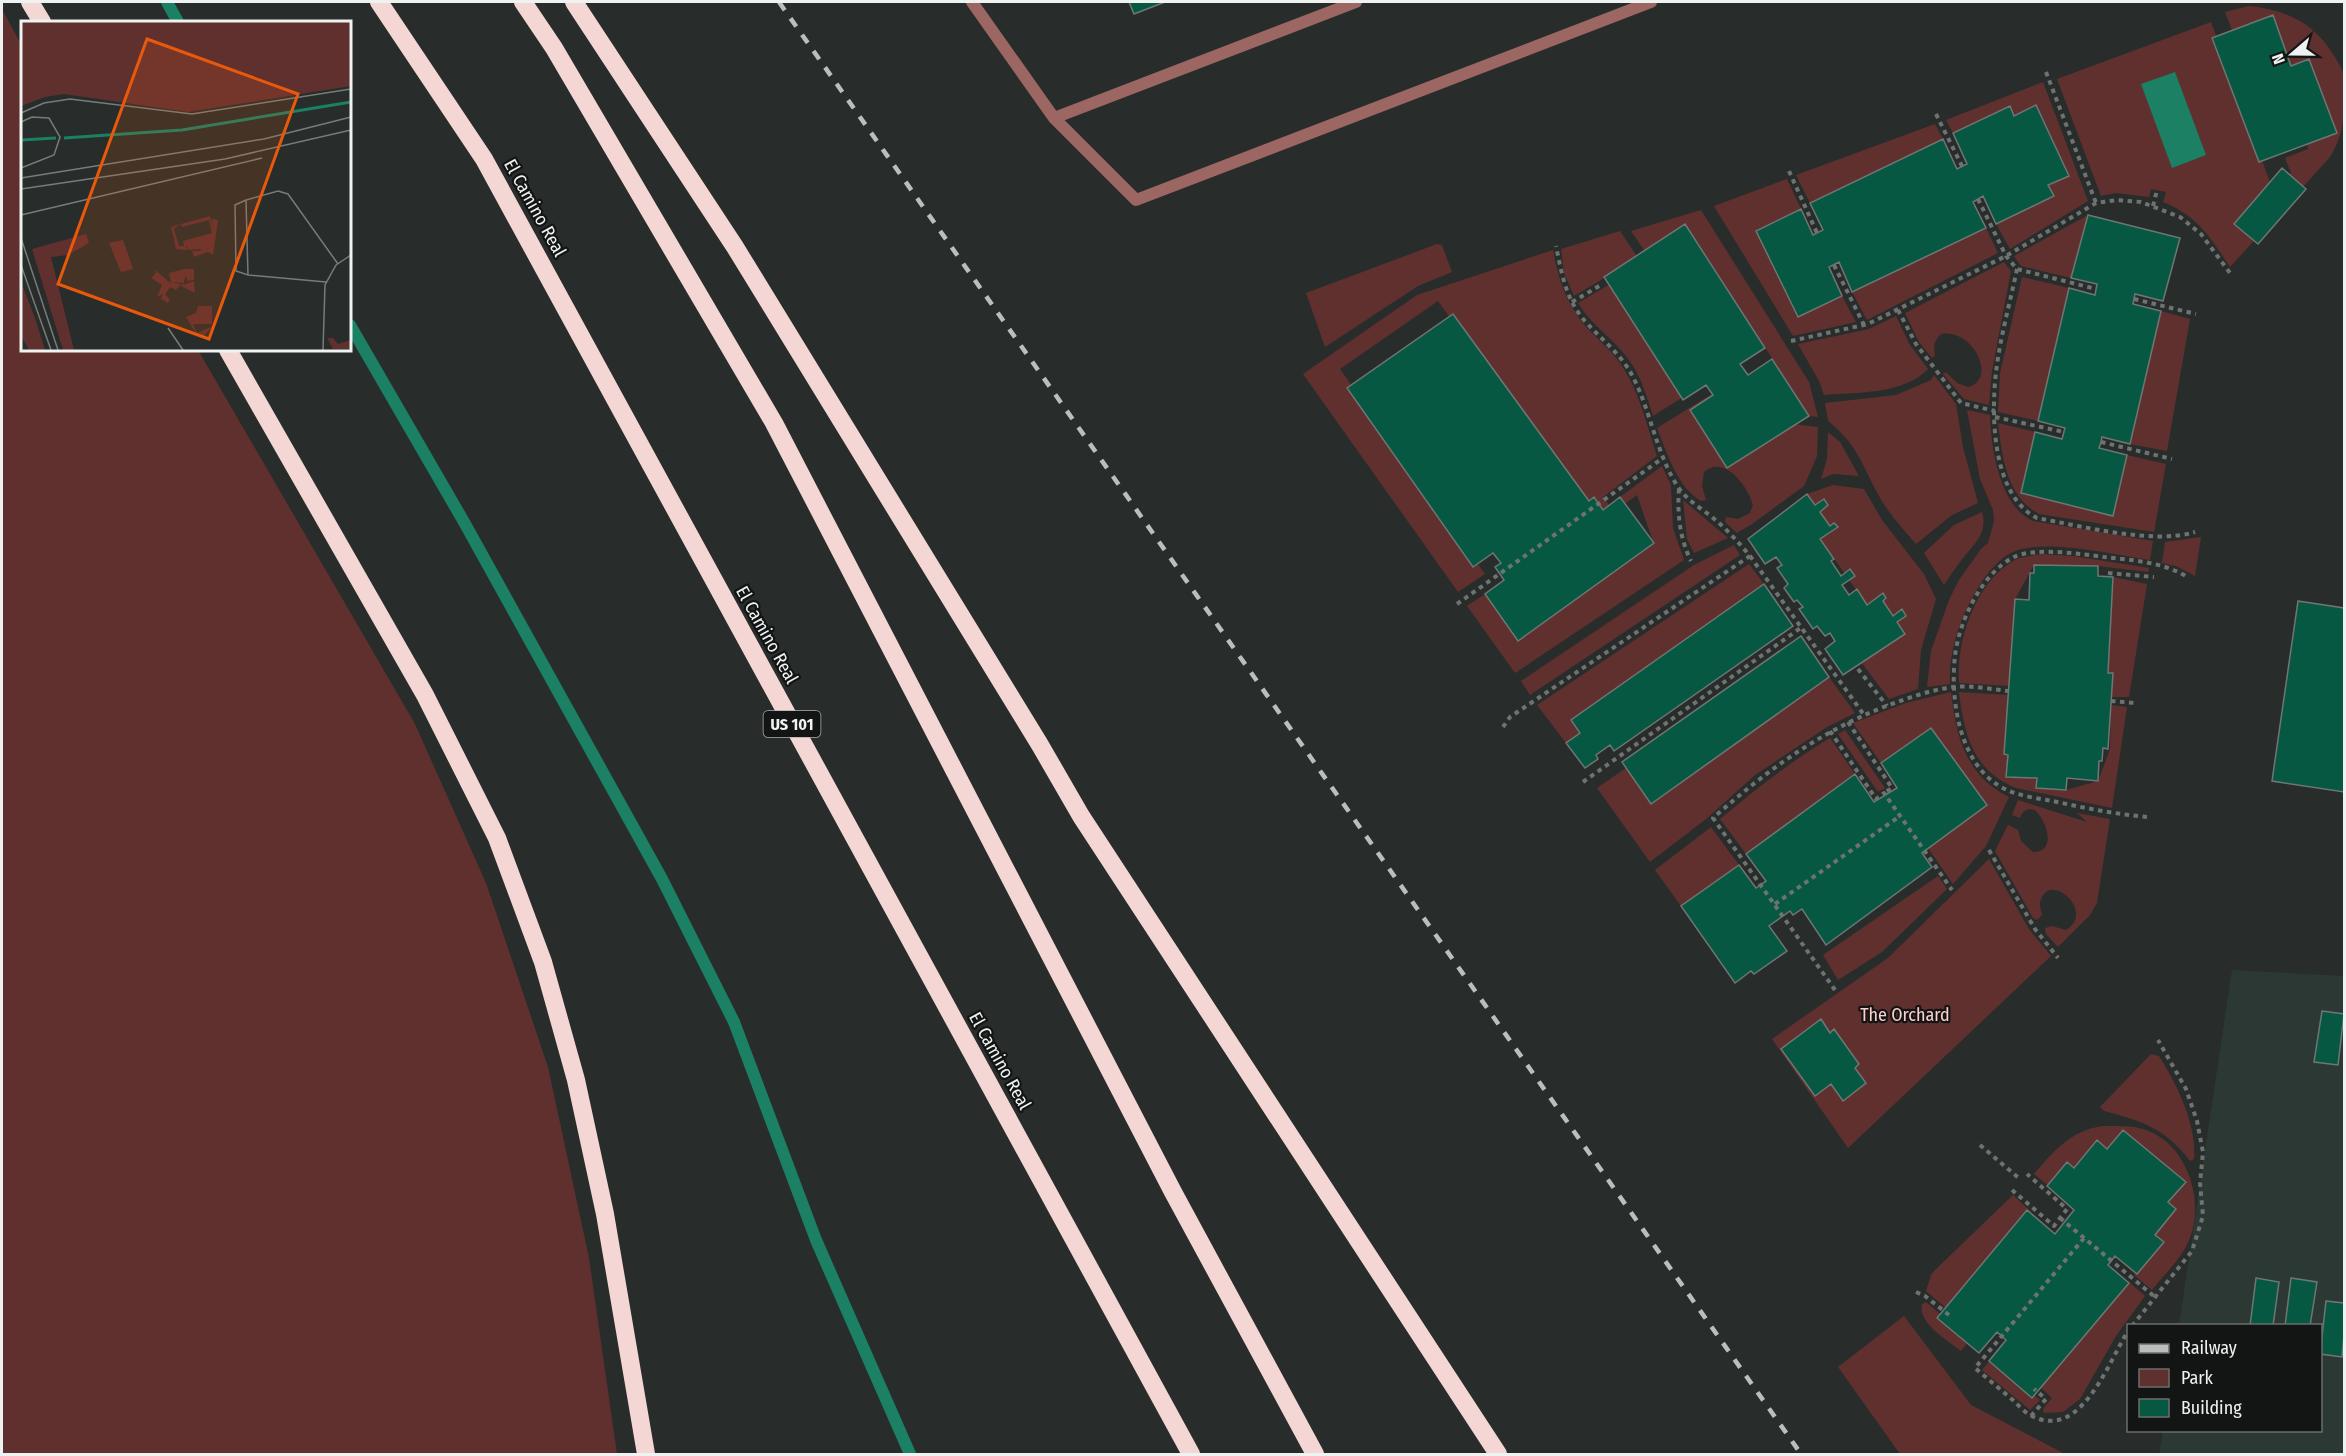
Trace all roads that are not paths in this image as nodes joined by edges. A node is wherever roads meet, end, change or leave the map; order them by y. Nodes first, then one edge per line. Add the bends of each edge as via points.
1 (30, 2) edge
2 (379, 2) edge
3 (523, 2) edge
4 (574, 2) edge
5 (972, 2) edge
6 (1356, 2) edge
7 (1651, 2) edge
8 (41, 21) edge
9 (1054, 118) junction
10 (229, 351) edge
11 (646, 1455) edge
12 (1191, 1455) edge
13 (1315, 1455) edge
14 (1498, 1455) edge

1 - 8 highway
2 - 12 highway, El Camino Real / US 101 via 484,159
3 - 13 highway via 554,48 774,423
4 - 14 highway via 735,247 1081,816
5 - 9 lane
6 - 9 lane
7 - 9 lane via 1136,200
10 - 11 highway via 426,694 498,838 543,962 576,1080 605,1214

